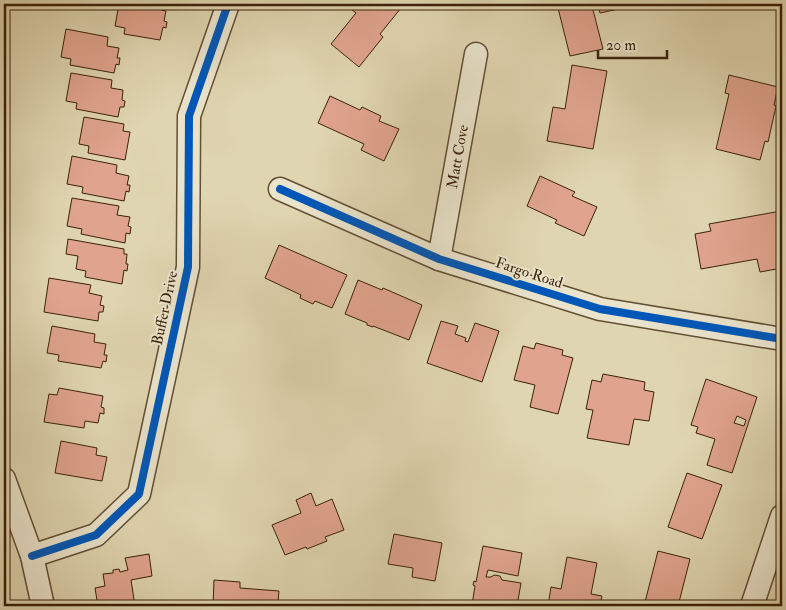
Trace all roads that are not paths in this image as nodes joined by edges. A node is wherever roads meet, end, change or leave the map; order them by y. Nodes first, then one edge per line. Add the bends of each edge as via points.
1 (228, 4) edge
2 (476, 54) dead end
3 (280, 189) dead end
4 (440, 259) junction
5 (782, 339) edge
6 (4, 479) edge
7 (782, 516) edge
8 (32, 556) junction
9 (43, 606) edge
10 (752, 606) edge

1 - 8 street, Buffer Drive via 189,116 188,266 139,494 96,535
2 - 4 street, Matt Cove
3 - 4 street, Fargo Road
4 - 5 street, Fargo Road via 600,310
6 - 8 street
7 - 10 street
8 - 9 street

